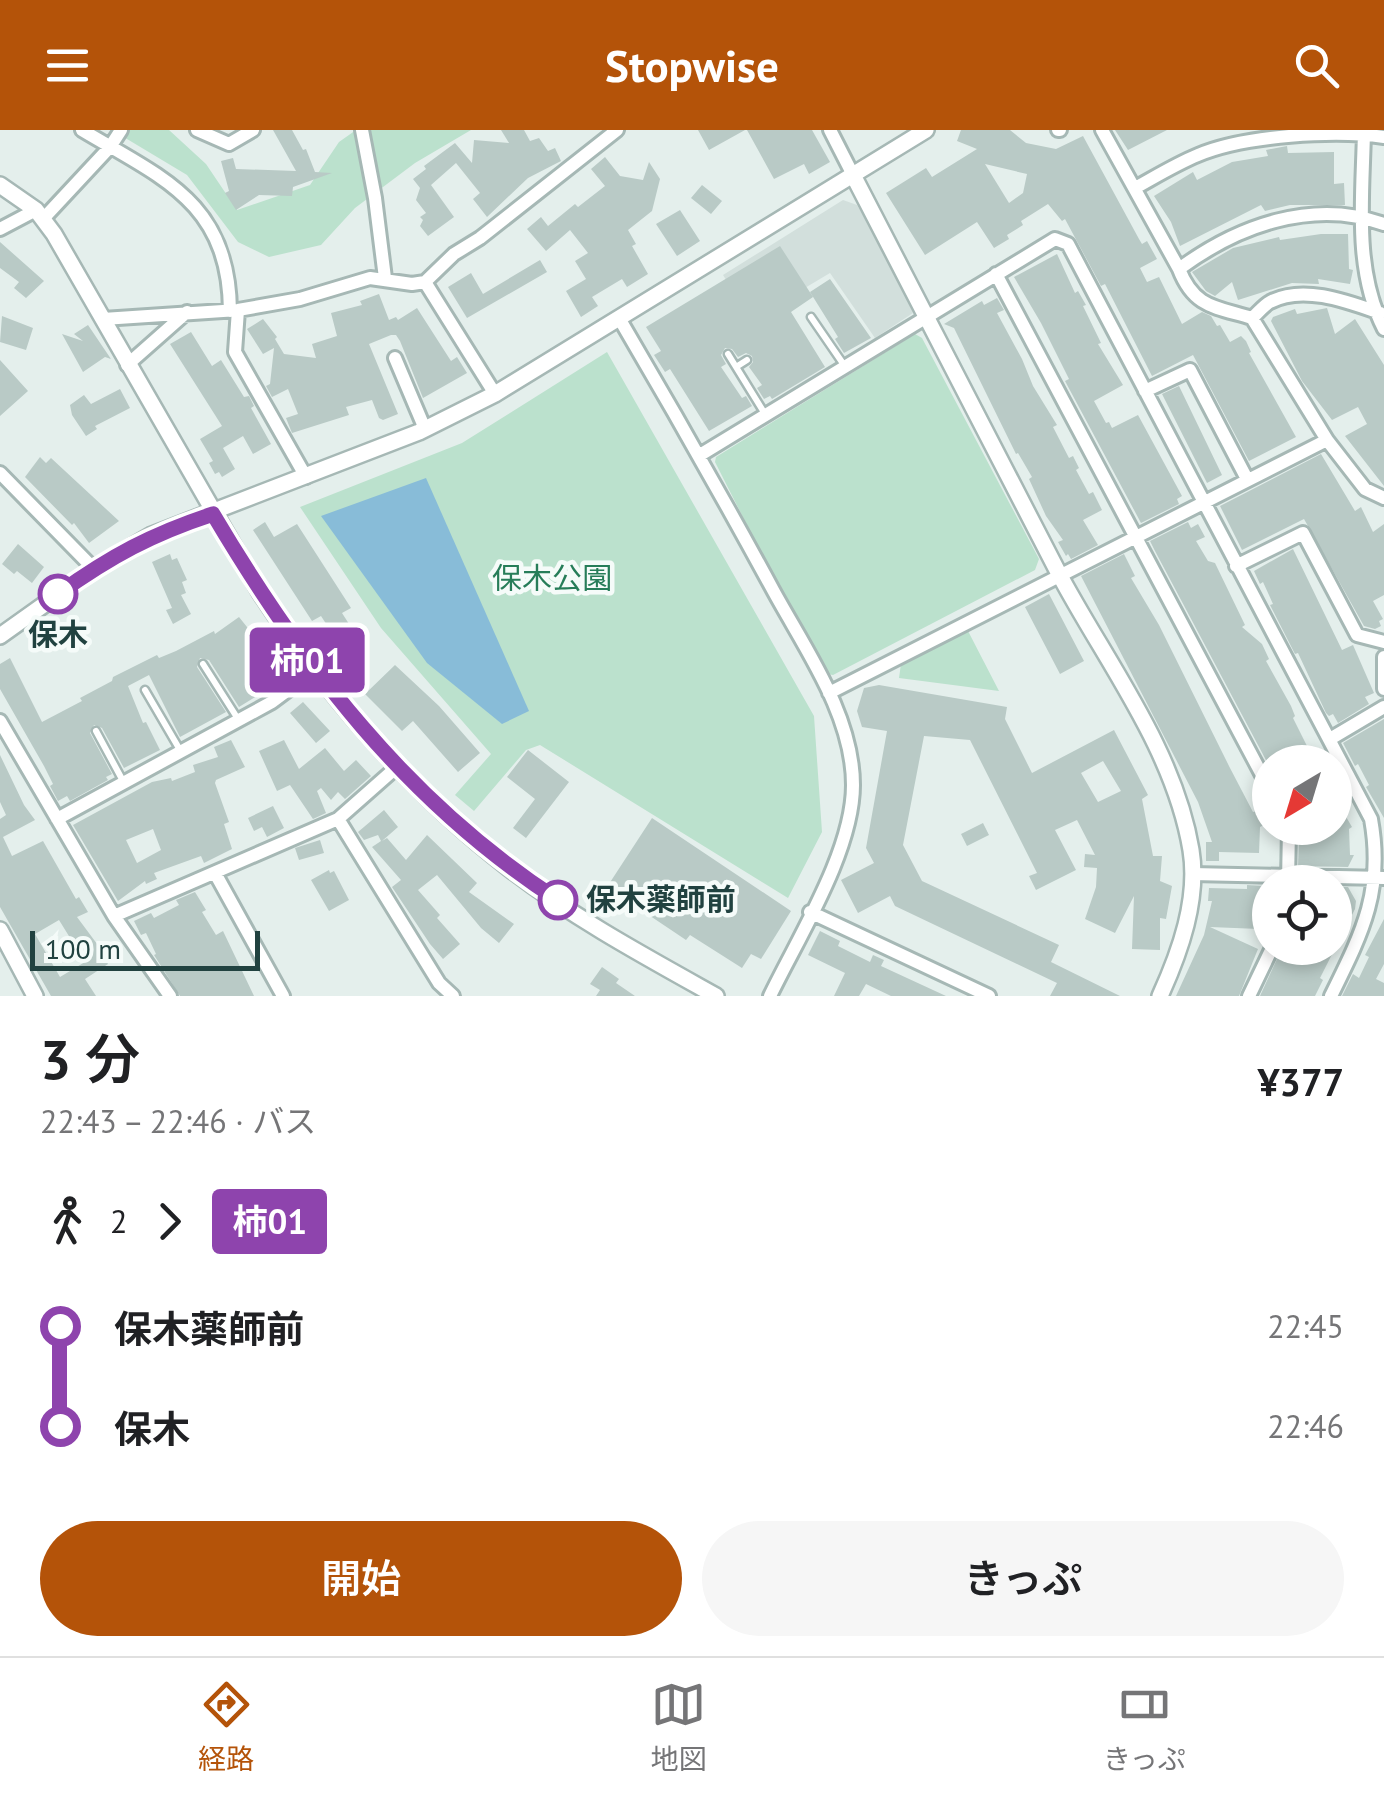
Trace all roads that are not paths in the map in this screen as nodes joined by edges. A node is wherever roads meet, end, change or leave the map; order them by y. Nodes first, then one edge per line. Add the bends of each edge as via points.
1 (82, 130) edge
2 (121, 130) edge
3 (197, 130) edge
4 (253, 130) edge
5 (362, 130) edge
6 (617, 130) edge
7 (830, 130) edge
8 (926, 130) edge
9 (1102, 130) edge
10 (1364, 130) edge
11 (1384, 137) edge
12 (111, 146) junction
13 (852, 175) junction
14 (0, 185) edge
15 (1135, 188) junction
16 (40, 215) junction
17 (1363, 216) junction
18 (1384, 224) edge
19 (0, 229) edge
20 (1179, 269) junction
21 (996, 274) junction
22 (385, 278) junction
23 (425, 282) junction
24 (234, 310) junction
25 (187, 312) junction
26 (1380, 313) edge
27 (811, 317) dead end
28 (927, 317) junction
29 (103, 318) junction
30 (619, 318) junction
31 (1252, 318) junction
32 (1384, 329) edge
33 (728, 354) dead end
34 (395, 358) dead end
35 (747, 360) dead end
36 (128, 365) junction
37 (845, 366) junction
38 (736, 367) junction
39 (1146, 391) junction
40 (495, 394) junction
41 (766, 415) junction
42 (426, 429) junction
43 (1327, 440) junction
44 (700, 455) junction
45 (0, 473) edge
46 (306, 478) junction
47 (1247, 480) junction
48 (1384, 498) edge
49 (1202, 502) junction
50 (213, 514) junction
51 (1134, 537) junction
52 (1236, 566) junction
53 (94, 569) junction
54 (1060, 574) junction
55 (0, 636) edge
56 (1384, 642) edge
57 (1384, 658) edge
58 (203, 664) dead end
59 (315, 670) junction
60 (1384, 689) edge
61 (145, 690) dead end
62 (829, 694) junction
63 (1384, 707) edge
64 (0, 720) edge
65 (238, 720) junction
66 (96, 731) dead end
67 (1330, 739) junction
68 (181, 752) junction
69 (1252, 757) edge
70 (398, 766) junction
71 (124, 782) junction
72 (57, 819) junction
73 (338, 819) junction
74 (216, 874) junction
75 (1192, 874) junction
76 (1252, 878) edge
77 (1382, 878) edge
78 (1352, 879) edge
79 (810, 912) junction
80 (114, 916) junction
81 (2, 936) edge
82 (1264, 965) edge
83 (35, 996) edge
84 (170, 996) edge
85 (284, 996) edge
86 (452, 996) edge
87 (716, 996) edge
88 (770, 996) edge
89 (989, 996) edge
90 (1160, 996) edge
91 (1249, 996) edge
92 (1331, 996) edge

1 - 12 street
2 - 12 street
3 - 4 street via 229,144
5 - 22 street
6 - 23 street
7 - 13 street
8 - 13 street
9 - 15 street
10 - 11 street
10 - 15 street via 1286,134 1218,147
10 - 17 street
12 - 16 street
12 - 24 street via 175,185 195,206 223,256
13 - 28 street
13 - 30 street
14 - 16 street
15 - 20 street
16 - 19 street
16 - 29 street
17 - 18 street
17 - 20 street via 1286,217 1210,246
17 - 26 street via 1364,268
20 - 31 street via 1187,290 1203,304
21 - 28 street
21 - 39 street via 1055,239 1068,244
21 - 51 street
22 - 23 street
22 - 24 street
23 - 40 street
24 - 25 street
24 - 46 street via 235,352
25 - 29 street
25 - 36 street
26 - 31 street via 1301,295 1271,301
26 - 32 street
27 - 37 lane
28 - 37 street
28 - 54 street
29 - 36 street
30 - 40 street
30 - 44 street
31 - 43 street
33 - 38 lane
34 - 42 street
35 - 38 lane
36 - 50 street
37 - 41 street
38 - 41 lane
39 - 47 street via 1190,370
39 - 49 street
40 - 42 street
41 - 44 street
42 - 46 street
43 - 47 street
43 - 48 street via 1365,489
44 - 62 street
45 - 53 street
46 - 50 street
47 - 49 street
49 - 51 street
49 - 52 street
50 - 53 street via 152,535
50 - 59 street
51 - 54 street
51 - 69 street
52 - 56 street via 1303,533 1356,635
52 - 67 street
53 - 55 street
54 - 62 street
54 - 75 street via 1180,800
57 - 60 street
58 - 65 lane
59 - 65 street
59 - 70 street
61 - 68 lane
62 - 79 street via 849,750 853,787 839,854
63 - 67 street
64 - 72 street
65 - 68 street
66 - 71 lane
67 - 77 street via 1371,819
68 - 71 street
70 - 73 street
70 - 87 street via 511,870
71 - 72 street
72 - 80 street
73 - 74 street
73 - 86 street
74 - 80 street
74 - 85 street
75 - 76 street
75 - 90 street via 1186,925
77 - 78 street
77 - 92 street
79 - 88 street
79 - 89 street
80 - 84 street
81 - 83 street
82 - 91 street

